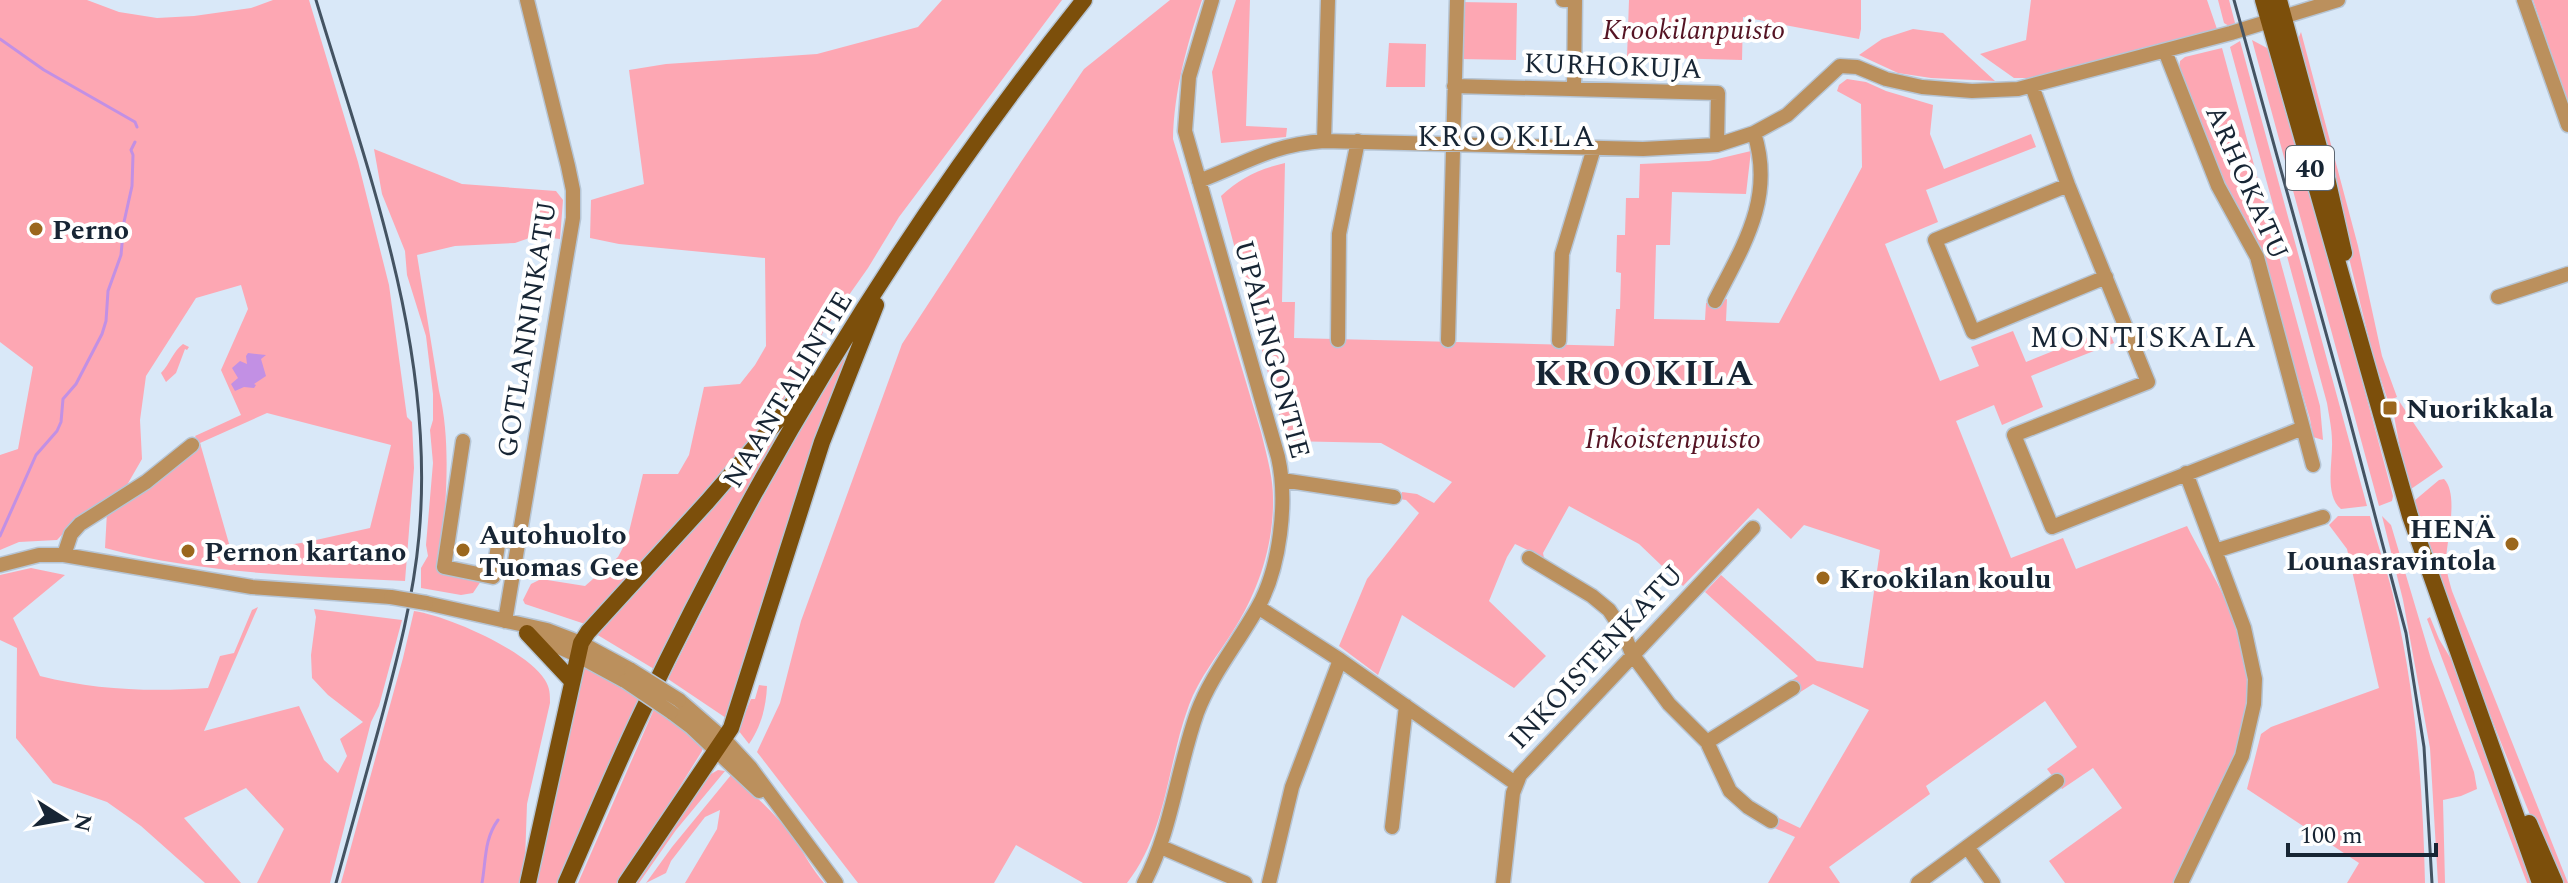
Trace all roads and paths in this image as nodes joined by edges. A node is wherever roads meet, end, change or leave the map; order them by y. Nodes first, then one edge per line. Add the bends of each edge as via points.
1 (527, 0) edge
2 (1084, 0) edge
3 (1212, 0) edge
4 (1328, 0) edge
5 (1457, 0) edge
6 (1563, 0) edge
7 (2263, 0) edge
8 (2279, 0) edge
9 (2338, 0) edge
10 (2524, 0) edge
11 (2276, 19) junction
12 (2165, 51) junction
13 (1454, 86) junction
14 (2032, 86) junction
15 (1574, 89) junction
16 (2568, 125) edge
17 (1754, 133) junction
18 (1324, 141) junction
19 (1358, 141) junction
20 (1453, 145) junction
21 (1717, 145) junction
22 (1594, 148) junction
23 (1199, 181) junction
24 (2068, 185) junction
25 (892, 266) junction
26 (2568, 274) edge
27 (2106, 277) junction
28 (2498, 297) dead end
29 (1715, 301) dead end
30 (1338, 340) dead end
31 (1448, 340) dead end
32 (1559, 341) dead end
33 (837, 352) junction
34 (2303, 428) junction
35 (463, 441) dead end
36 (192, 445) dead end
37 (2313, 465) dead end
38 (2186, 473) junction
39 (1282, 480) junction
40 (1394, 497) dead end
41 (2323, 517) dead end
42 (1753, 528) dead end
43 (519, 543) junction
44 (2215, 551) junction
45 (64, 555) junction
46 (1529, 558) dead end
47 (0, 565) edge
48 (1258, 607) junction
49 (505, 621) junction
50 (527, 633) junction
51 (579, 649) junction
52 (1632, 654) junction
53 (1340, 660) junction
54 (571, 680) junction
55 (1793, 688) dead end
56 (1406, 706) junction
57 (1707, 742) junction
58 (720, 744) junction
59 (2499, 764) junction
60 (2057, 781) dead end
61 (1515, 783) junction
62 (1771, 821) dead end
63 (1392, 827) dead end
64 (1161, 847) junction
65 (1968, 848) junction
66 (1226, 880) edge
67 (528, 883) edge
68 (568, 883) edge
69 (626, 883) edge
70 (836, 883) edge
71 (1144, 883) edge
72 (1245, 883) edge
73 (1269, 883) edge
74 (1503, 883) edge
75 (1918, 883) edge
76 (1993, 883) edge
77 (2181, 883) edge
78 (2540, 883) edge
79 (2555, 883) edge

1 - 43 street, GOTLANNINKATU via 568,166 573,218
2 - 25 main road, NAANTALINTIE
3 - 23 street, UPALINGONTIE via 1186,102 1185,131
4 - 18 street
5 - 13 street
6 - 15 street via 1575,0
7 - 11 main road, 40
8 - 11 main road, 40
9 - 11 street
10 - 16 street
11 - 12 street
11 - 59 main road, 40 via 2325,169 2353,314 2410,516
12 - 14 street
12 - 34 street, ARHOKATU via 2218,186 2257,257
13 - 15 street, KURHOKUJA
13 - 20 street
14 - 17 street via 1972,91 1922,87 1846,66 1836,69 1787,115
14 - 24 street
15 - 21 street, KURHOKUJA via 1718,93
17 - 21 street
17 - 29 street via 1758,205
18 - 19 street
18 - 23 street via 1285,145
19 - 20 street
19 - 30 street via 1339,234
20 - 22 street
20 - 31 street
21 - 22 street
22 - 32 street via 1562,254
23 - 39 street, UPALINGONTIE
24 - 27 street
24 - 27 street via 1935,240 1973,332
25 - 33 main road, NAANTALINTIE
25 - 58 main road via 836,402 742,697
26 - 28 street
27 - 38 street via 2148,382 2014,435 2052,527
33 - 51 main road via 588,632
33 - 68 main road, NAANTALINTIE via 706,584 642,712
34 - 37 street, ARHOKATU
34 - 38 street
35 - 43 street via 444,567 493,577 499,539
36 - 45 street via 80,524
38 - 44 street
39 - 40 street
39 - 48 street, UPALINGONTIE via 1276,556
41 - 44 street
42 - 52 street, INKOISTENKATU
43 - 49 street, GOTLANNINKATU
44 - 77 street via 2251,654 2254,704 2242,756
45 - 47 street
45 - 49 street, bridge via 252,587 391,597
46 - 52 street via 1609,610
48 - 53 street
48 - 64 street, UPALINGONTIE via 1202,701
49 - 50 street
49 - 51 street via 525,624
50 - 51 street
50 - 54 main road
51 - 54 main road
51 - 58 street, bridge via 675,706
52 - 57 street via 1669,704
52 - 61 street, INKOISTENKATU
53 - 56 street
53 - 73 street via 1292,787
54 - 67 main road
55 - 57 street
56 - 61 street
56 - 63 street
57 - 62 street via 1730,791
58 - 69 main road
58 - 70 street
59 - 78 main road, 40
59 - 79 main road, 40
60 - 65 street
61 - 74 street, INKOISTENKATU
64 - 66 street
64 - 71 street, UPALINGONTIE
65 - 75 street
65 - 76 street
66 - 72 street

